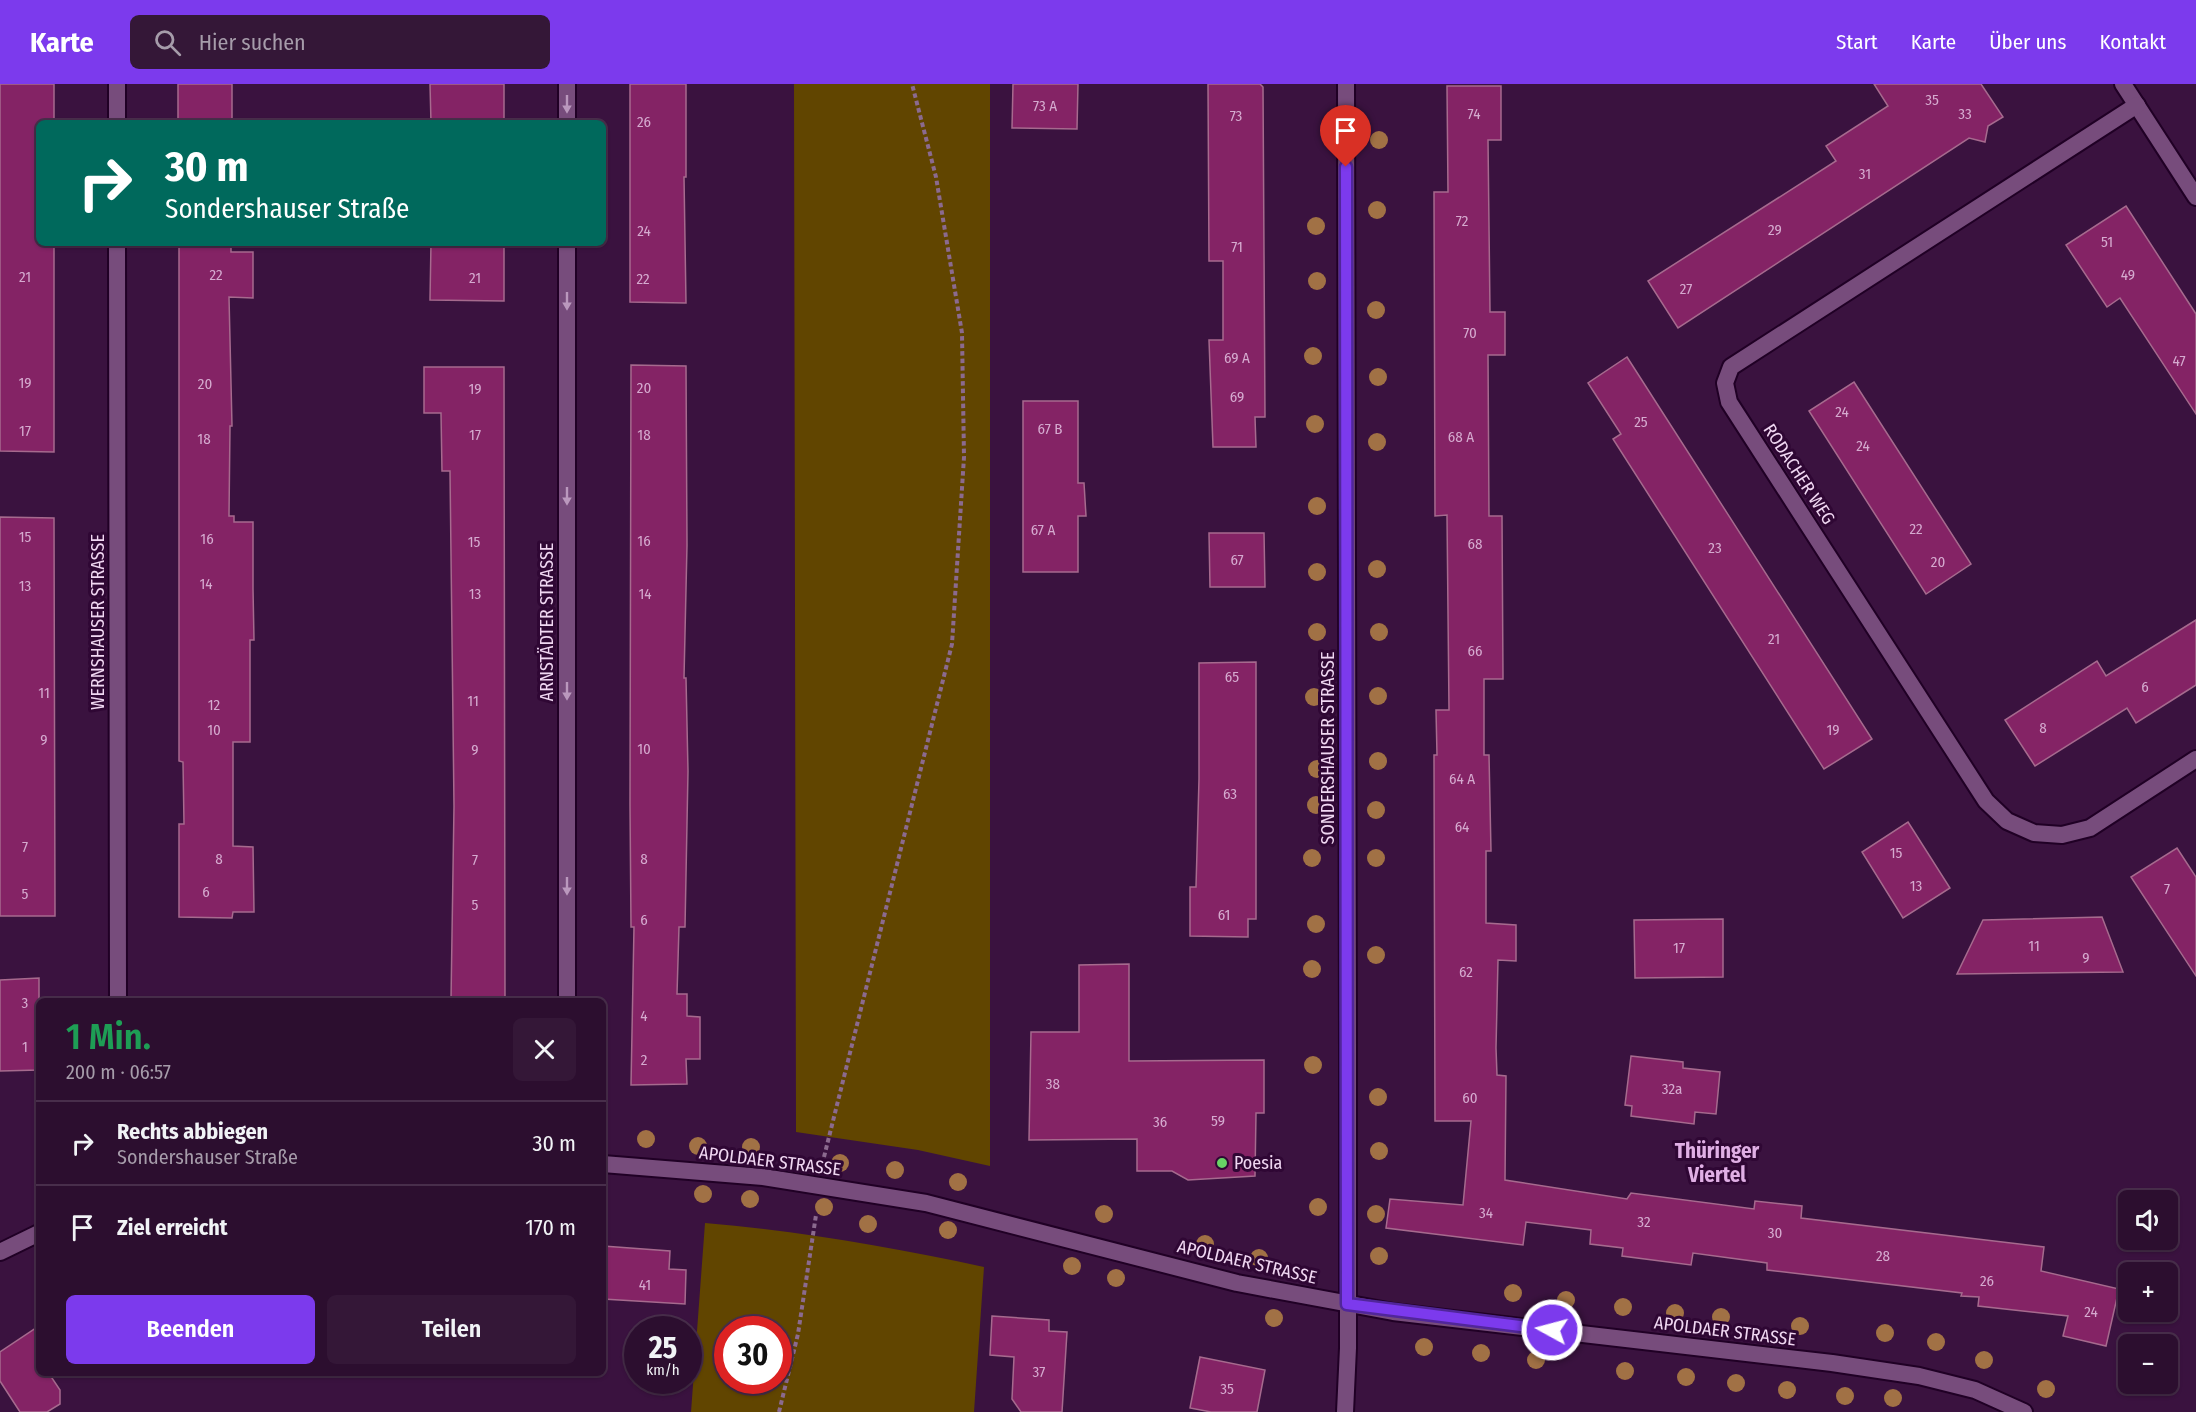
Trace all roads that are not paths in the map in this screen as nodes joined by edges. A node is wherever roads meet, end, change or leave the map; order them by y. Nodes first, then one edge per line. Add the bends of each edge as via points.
1 (117, 84) edge
2 (567, 84) edge
3 (1346, 84) edge
4 (2123, 84) edge
5 (2137, 105) junction
6 (117, 120) edge
7 (567, 120) edge
8 (2196, 197) edge
9 (117, 246) edge
10 (567, 246) edge
11 (2196, 759) edge
12 (118, 998) edge
13 (567, 998) edge
14 (606, 1164) edge
15 (36, 1234) edge
16 (0, 1252) edge
17 (1347, 1304) junction
18 (1345, 1412) edge
19 (2024, 1412) edge

1 - 6 street
2 -> 7 street
3 - 17 street, SONDERSHAUSER STRASSE
4 - 5 street
5 - 8 street
5 - 11 street, RODACHER WEG via 1731,367 1725,383 1729,402 1986,801 2007,821 2034,833 2062,835 2090,828
9 - 12 street, WERNSHAUSER STRASSE
10 -> 13 street, ARNSTÄDTER STRASSE
14 - 17 street, APOLDAER STRASSE via 763,1177 927,1203 1237,1283
15 - 16 street
17 - 18 street, SONDERSHAUSER STRASSE
17 - 19 street, APOLDAER STRASSE via 1919,1376 1975,1390

